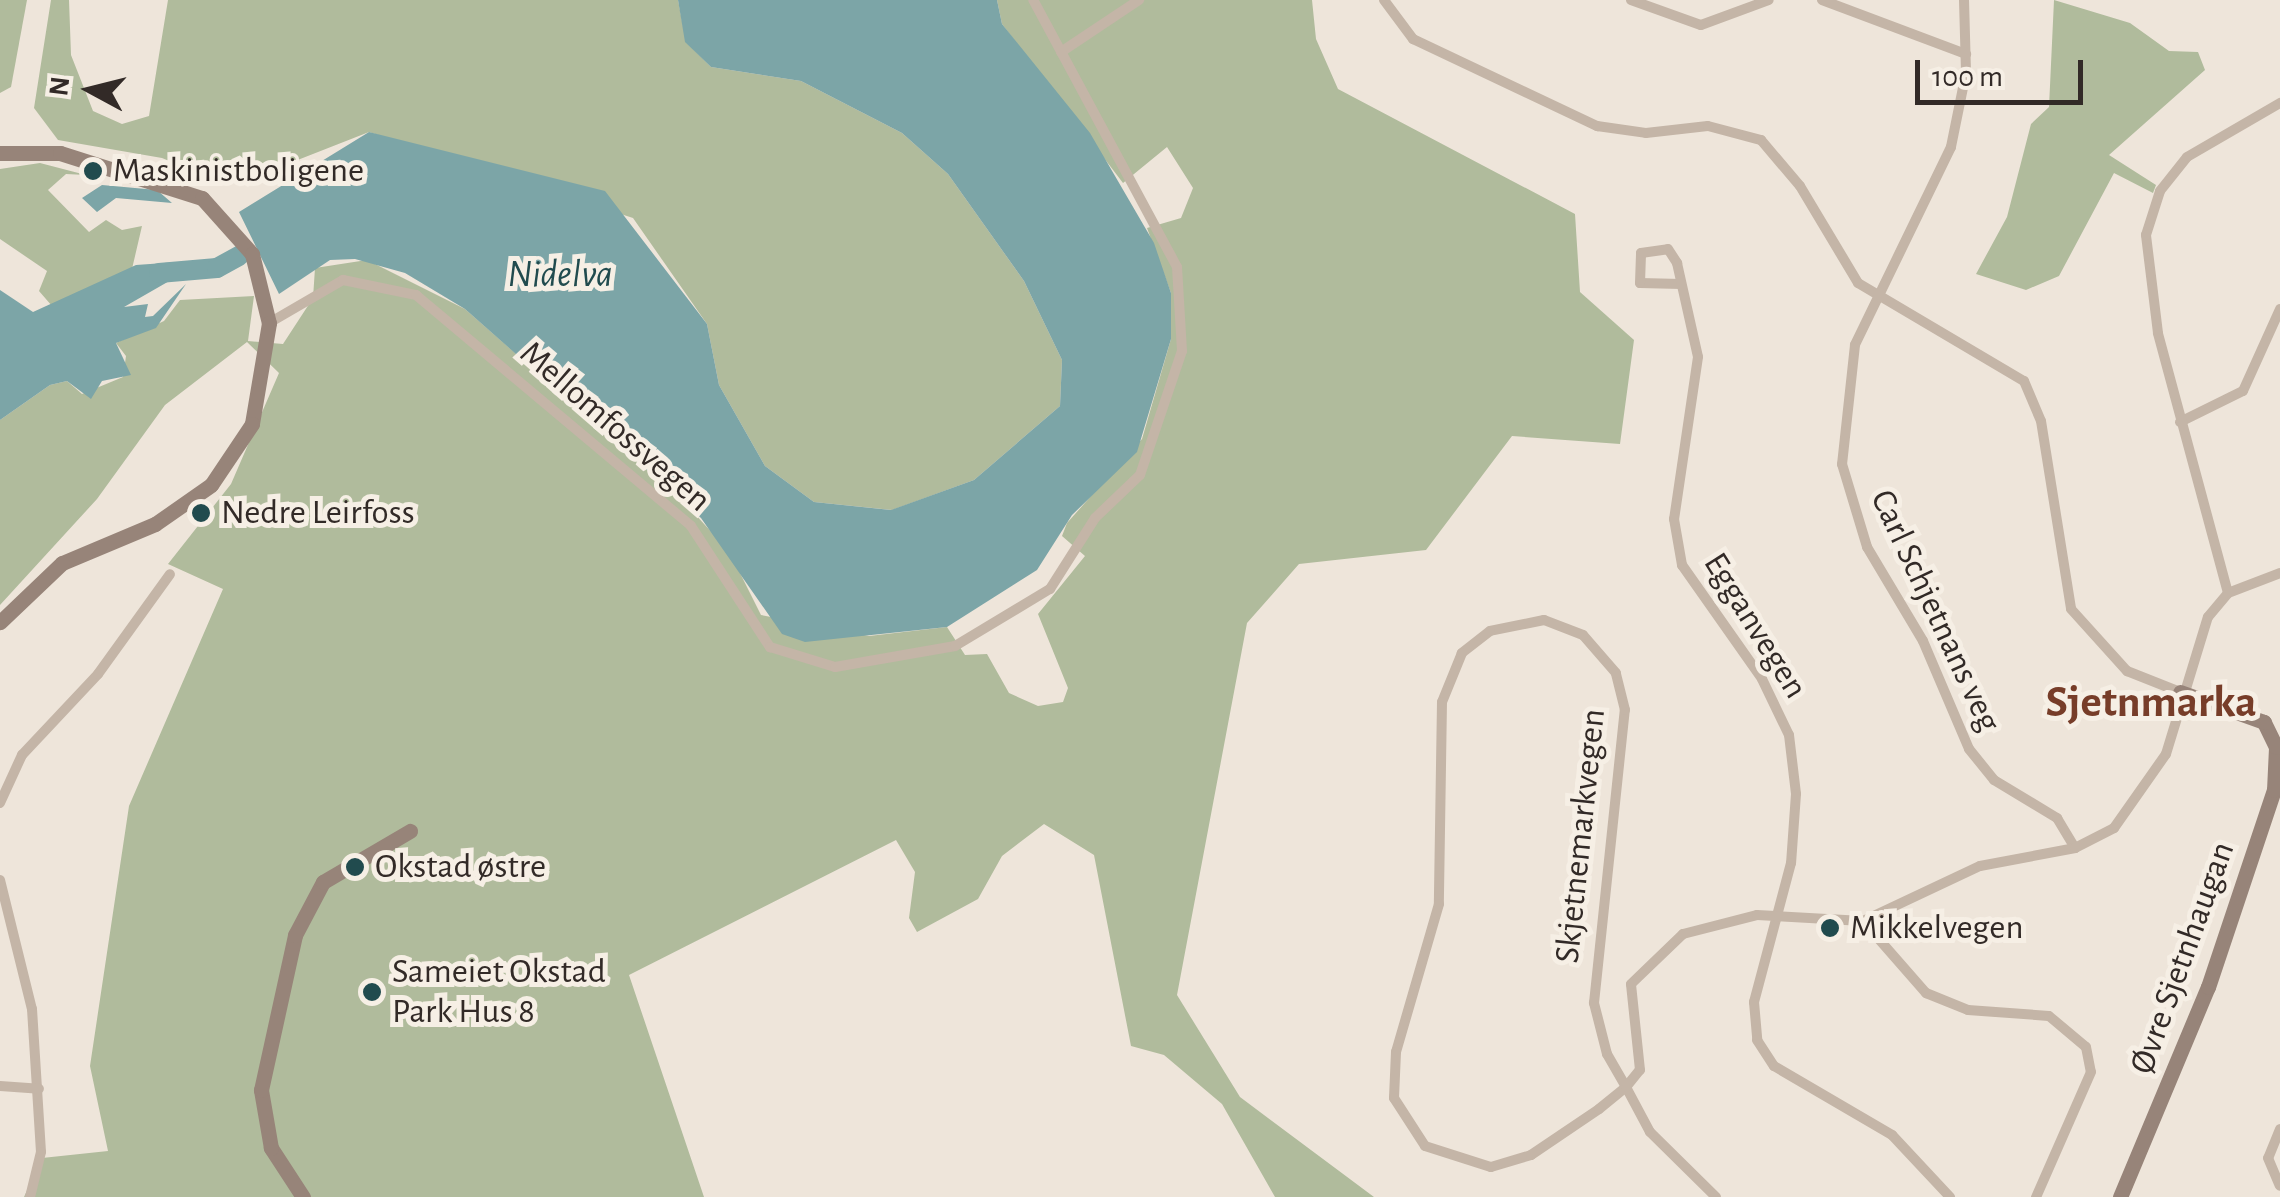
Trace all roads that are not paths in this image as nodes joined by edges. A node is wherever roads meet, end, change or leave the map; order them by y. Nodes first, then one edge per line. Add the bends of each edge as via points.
1 (1033, 0) edge
2 (1139, 0) edge
3 (1384, 0) edge
4 (1631, 0) edge
5 (1769, 0) edge
6 (1822, 0) edge
7 (1964, 0) edge
8 (1060, 52) junction
9 (1966, 54) junction
10 (2280, 103) edge
11 (0, 153) edge
12 (1681, 284) junction
13 (1877, 294) junction
14 (2280, 309) edge
15 (270, 323) junction
16 (2180, 422) junction
17 (2280, 573) edge
18 (170, 574) dead end
19 (2228, 593) junction
20 (0, 622) edge
21 (2180, 692) junction
22 (0, 803) edge
23 (410, 831) dead end
24 (2075, 848) junction
25 (0, 880) edge
26 (1778, 917) junction
27 (1862, 922) junction
28 (0, 1086) edge
29 (1626, 1087) junction
30 (40, 1089) junction
31 (2280, 1129) edge
32 (2280, 1186) edge
33 (30, 1197) edge
34 (303, 1197) edge
35 (1716, 1197) edge
36 (1950, 1197) edge
37 (2036, 1197) edge
38 (2120, 1197) edge

1 - 8 street, Mellomfossvegen
2 - 8 street
3 - 13 street via 1413,39 1596,126 1646,133 1708,126 1761,140 1800,186 1840,262
4 - 5 street via 1701,25
6 - 9 street
7 - 9 street, Carl Schjetnans veg
8 - 15 street, Mellomfossvegen via 1176,267 1182,352 1140,475 1094,518 1050,589 955,646 836,667 770,648 691,526 416,295 343,280
9 - 13 street, Carl Schjetnans veg via 1951,147
10 - 16 street via 2188,157 2149,218 2145,272
11 - 15 street via 46,151 145,173 224,216 266,295
12 - 12 street, Egganvegen via 1668,249 1641,254 1640,283
12 - 26 street, Egganvegen via 1697,394 1674,520 1682,565 1789,735 1796,794
13 - 21 street via 2024,381 2041,421 2071,609 2127,671
13 - 24 street, Carl Schjetnans veg via 1842,406 1852,510 1980,766 2058,818
14 - 16 street via 2243,391
15 - 20 street via 252,424 211,485 155,524 62,563
16 - 19 street
17 - 19 street
18 - 22 street via 98,674 22,755
19 - 21 street via 2198,634
21 - 24 street via 2148,792 2114,828
21 - 38 street, Øvre Sjetnhaugan via 2252,714 2272,733 2274,790
23 - 34 street via 323,882 295,935 261,1090 271,1148
24 - 27 street via 1980,866
25 - 30 street via 22,944
26 - 27 street
26 - 29 street via 1708,924 1636,972 1644,1059
26 - 36 street, Egganvegen via 1753,1015 1764,1054 1892,1134
27 - 37 street via 1926,993 1968,1010 2049,1016 2086,1047 2091,1072
28 - 30 street
29 - 29 street, Skjetnemarkvegen via 1530,1155 1491,1167 1426,1146 1394,1098 1396,1052 1439,904 1450,669 1506,625 1544,620 1583,634 1623,691 1592,964 1599,1028
29 - 35 street, Skjetnemarkvegen via 1664,1151
30 - 33 street
31 - 32 street via 2268,1158

